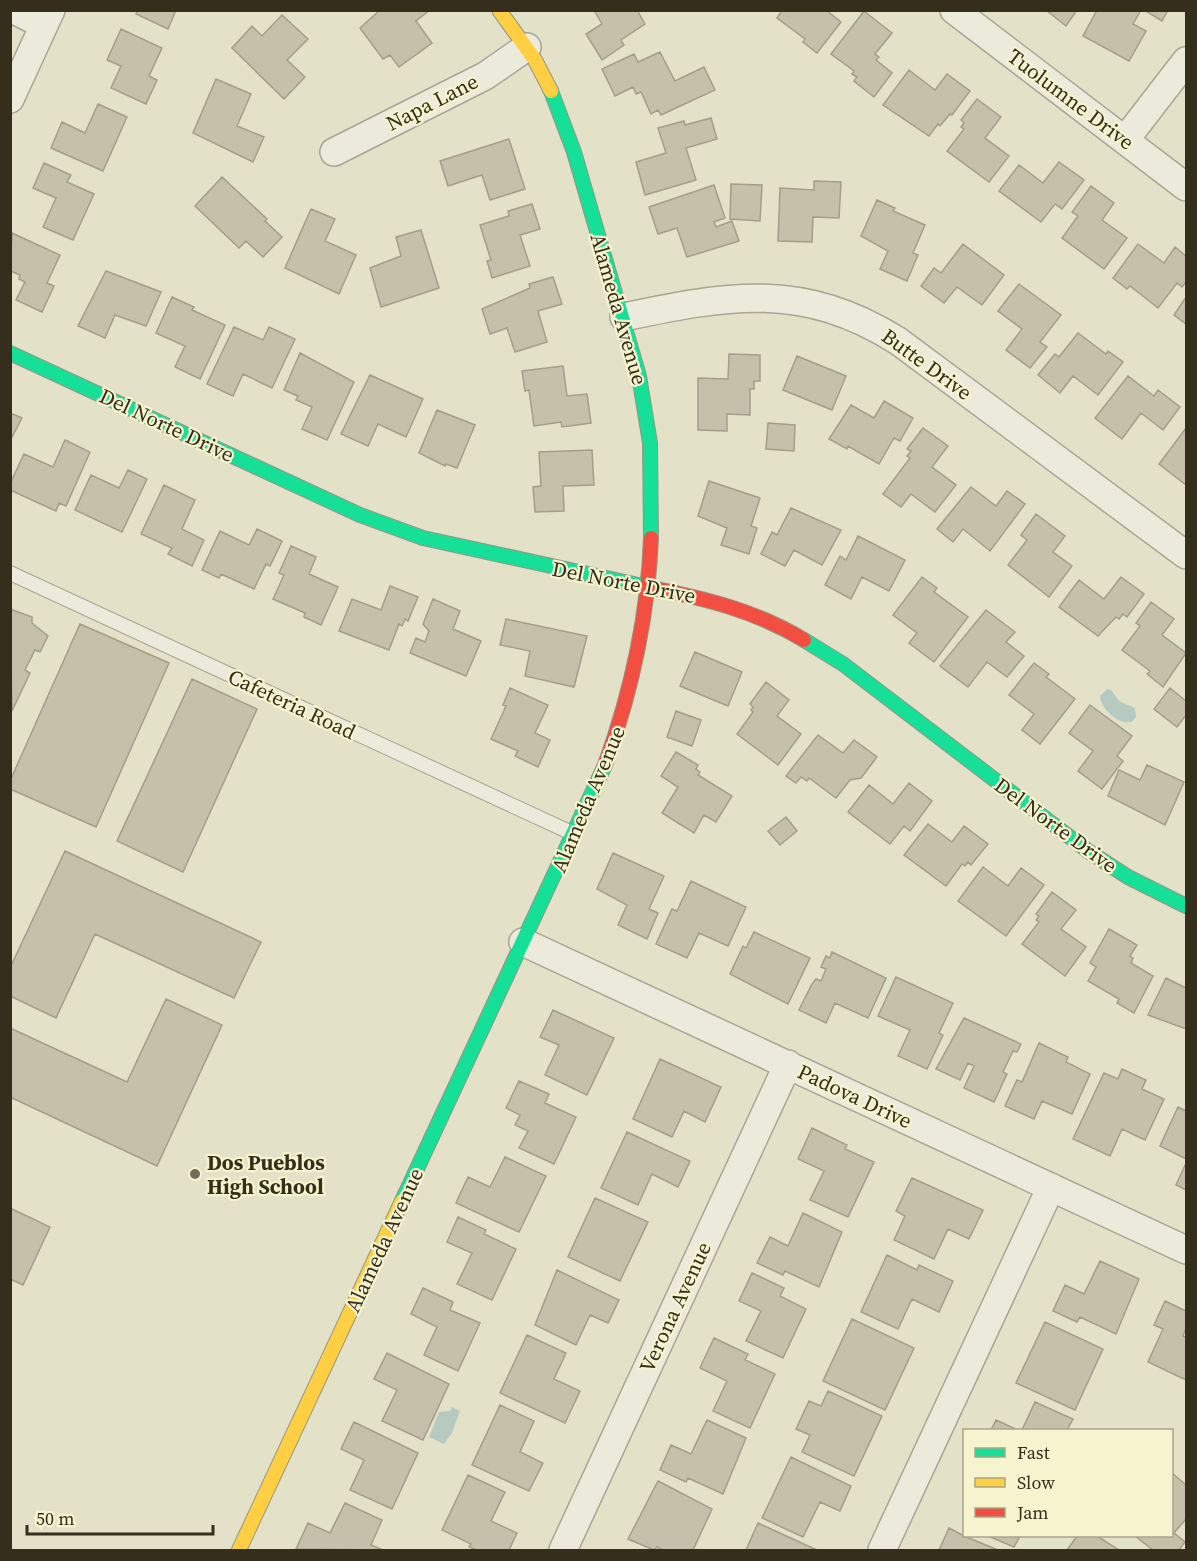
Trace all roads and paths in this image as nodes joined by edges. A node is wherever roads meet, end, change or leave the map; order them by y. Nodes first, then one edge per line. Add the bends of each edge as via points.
1 (14, 10) edge
2 (499, 10) edge
3 (954, 10) edge
4 (48, 18) edge
5 (527, 47) junction
6 (1186, 61) edge
7 (10, 99) edge
8 (1125, 140) junction
9 (334, 152) dead end
10 (1186, 187) edge
11 (624, 316) junction
12 (10, 353) edge
13 (1186, 555) edge
14 (10, 573) edge
15 (645, 586) junction
16 (574, 834) junction
17 (1186, 906) edge
18 (524, 942) junction
19 (788, 1064) junction
20 (1052, 1187) junction
21 (1186, 1250) edge
22 (239, 1551) edge
23 (563, 1551) edge
24 (882, 1551) edge

1 - 4 street
2 - 5 street, Alameda Avenue
3 - 8 street, Tuolumne Drive
4 - 7 street
5 - 9 street, Napa Lane via 485,76
5 - 11 street, Alameda Avenue via 561,114
6 - 8 street
8 - 10 street, Tuolumne Drive
11 - 13 street, Butte Drive via 745,297 794,299 870,323
11 - 15 street, Alameda Avenue via 643,399 651,457 651,527
12 - 15 street, Del Norte Drive via 401,531
14 - 16 lane, Cafeteria Road
15 - 16 street, Alameda Avenue via 627,706
15 - 17 street, Del Norte Drive via 717,601 801,637 843,664 1088,851 1128,877
16 - 18 street, Alameda Avenue
18 - 19 street, Padova Drive
18 - 22 street, Alameda Avenue
19 - 20 street, Padova Drive
19 - 23 street, Verona Avenue
20 - 21 street, Padova Drive
20 - 24 street

